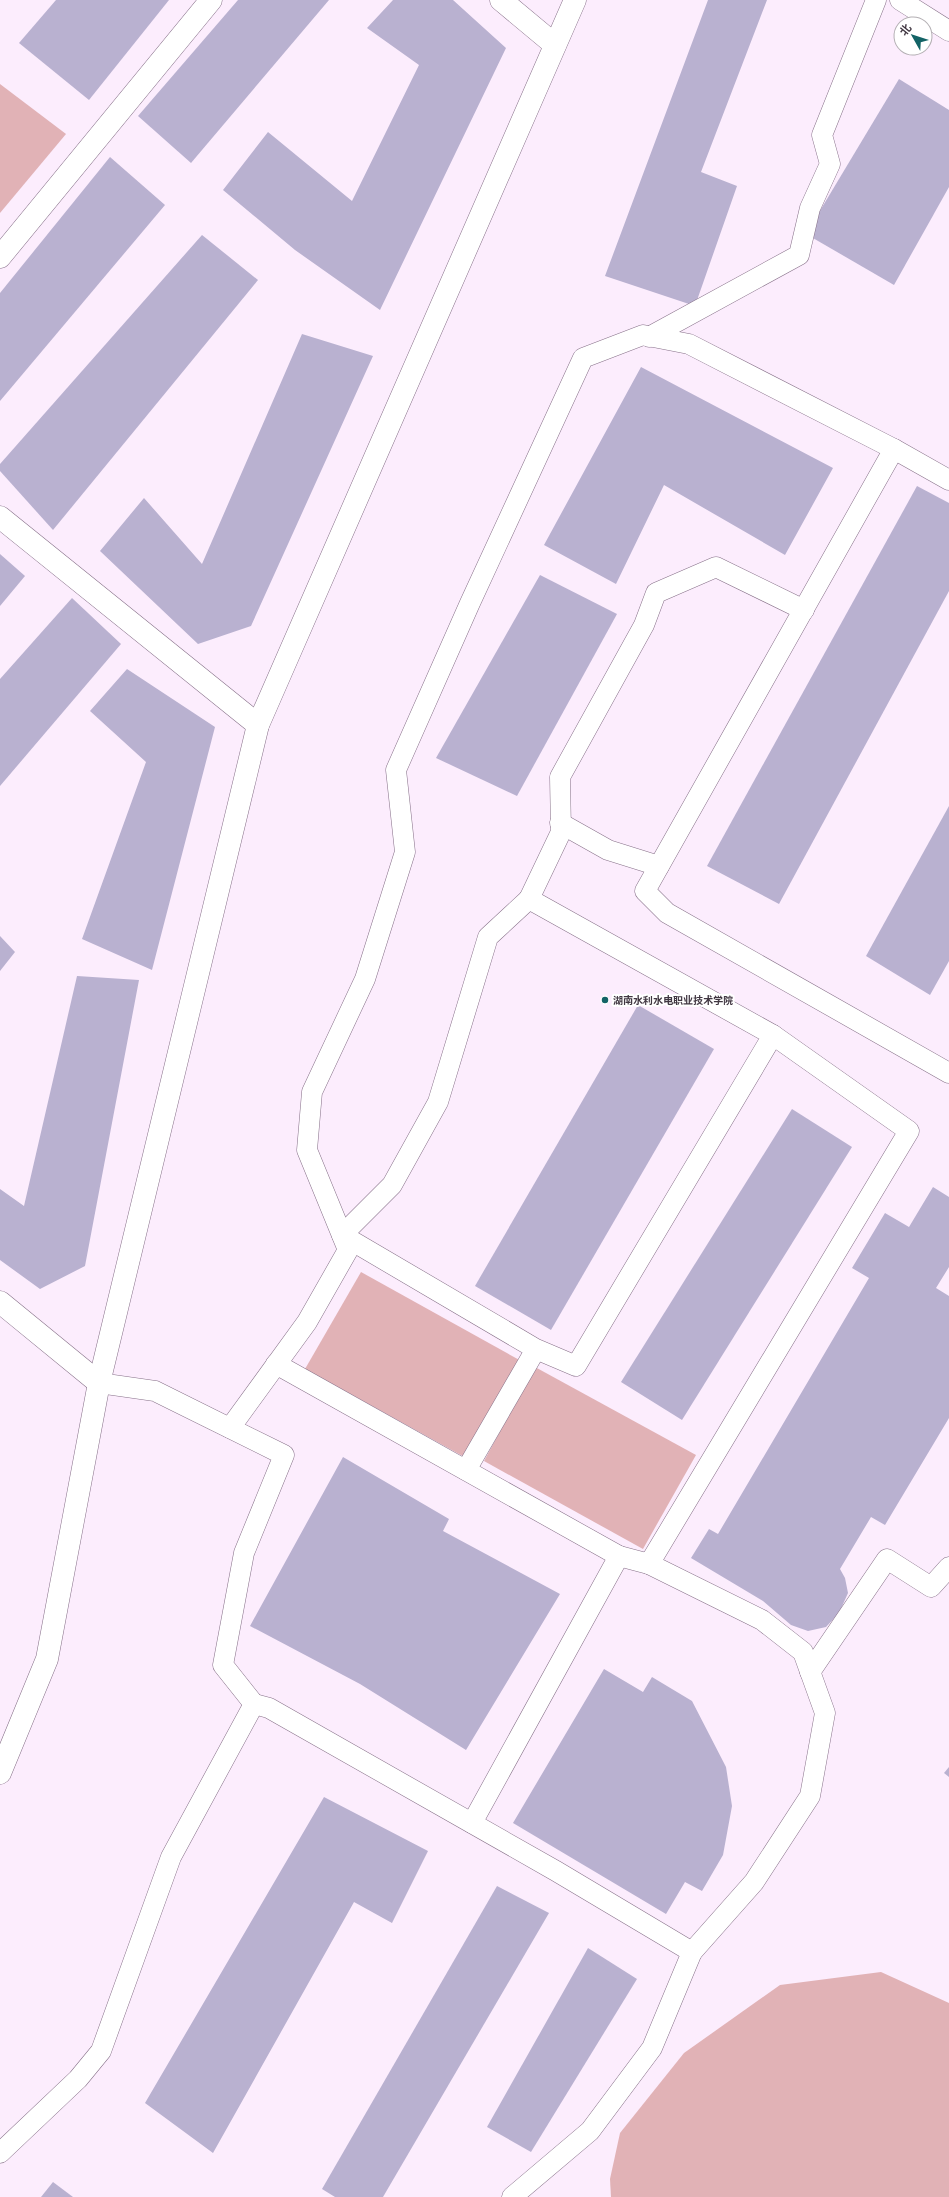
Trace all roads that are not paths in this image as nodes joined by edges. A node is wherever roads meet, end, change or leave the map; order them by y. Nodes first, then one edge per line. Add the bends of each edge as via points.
1 (211, 0) edge
2 (501, 0) edge
3 (575, 0) edge
4 (876, 0) edge
5 (900, 0) edge
6 (949, 31) edge
7 (555, 44) junction
8 (0, 257) edge
9 (649, 336) junction
10 (894, 449) junction
11 (949, 480) edge
12 (0, 517) edge
13 (804, 610) junction
14 (258, 725) junction
15 (560, 823) junction
16 (659, 866) junction
17 (529, 899) junction
18 (773, 1035) junction
19 (949, 1073) edge
20 (342, 1235) junction
21 (0, 1302) edge
22 (536, 1349) junction
23 (276, 1364) junction
24 (99, 1383) junction
25 (230, 1428) junction
26 (466, 1470) junction
27 (619, 1556) junction
28 (649, 1564) junction
29 (949, 1567) edge
30 (810, 1672) junction
31 (254, 1704) junction
32 (0, 1773) edge
33 (472, 1823) junction
34 (692, 1952) junction
35 (0, 2153) edge
36 (512, 2197) edge

1 - 8 street
2 - 7 street
3 - 7 street
4 - 9 lane via 822,135 830,164 810,208 799,255
5 - 6 lane
7 - 14 street
9 - 10 lane via 689,344
9 - 20 lane via 643,335 583,358 396,770 405,852 365,980 312,1092 308,1150
10 - 11 lane
10 - 13 lane
12 - 14 street
13 - 15 lane via 716,567 656,593 644,625 560,778
13 - 16 lane
14 - 24 street
15 - 16 lane via 608,850
15 - 17 lane via 561,832
16 - 19 lane via 645,891 667,913
17 - 18 lane
17 - 20 lane via 488,937 438,1102 392,1186
18 - 22 lane via 576,1366
18 - 28 lane via 909,1131
20 - 22 lane
20 - 23 lane via 348,1250 307,1322
21 - 24 street
22 - 26 lane
23 - 25 lane
23 - 26 lane
24 - 25 lane via 155,1391
24 - 32 street via 47,1659
25 - 31 lane via 284,1455 244,1553 223,1665
26 - 27 lane
27 - 28 lane
27 - 33 lane
28 - 30 lane via 762,1620 803,1652
29 - 30 lane via 931,1587 887,1559
30 - 34 lane via 825,1713 810,1796 754,1882
31 - 33 lane via 269,1708
31 - 35 lane via 171,1857 101,2051 78,2079
33 - 34 lane
34 - 36 lane via 652,2048 590,2131

